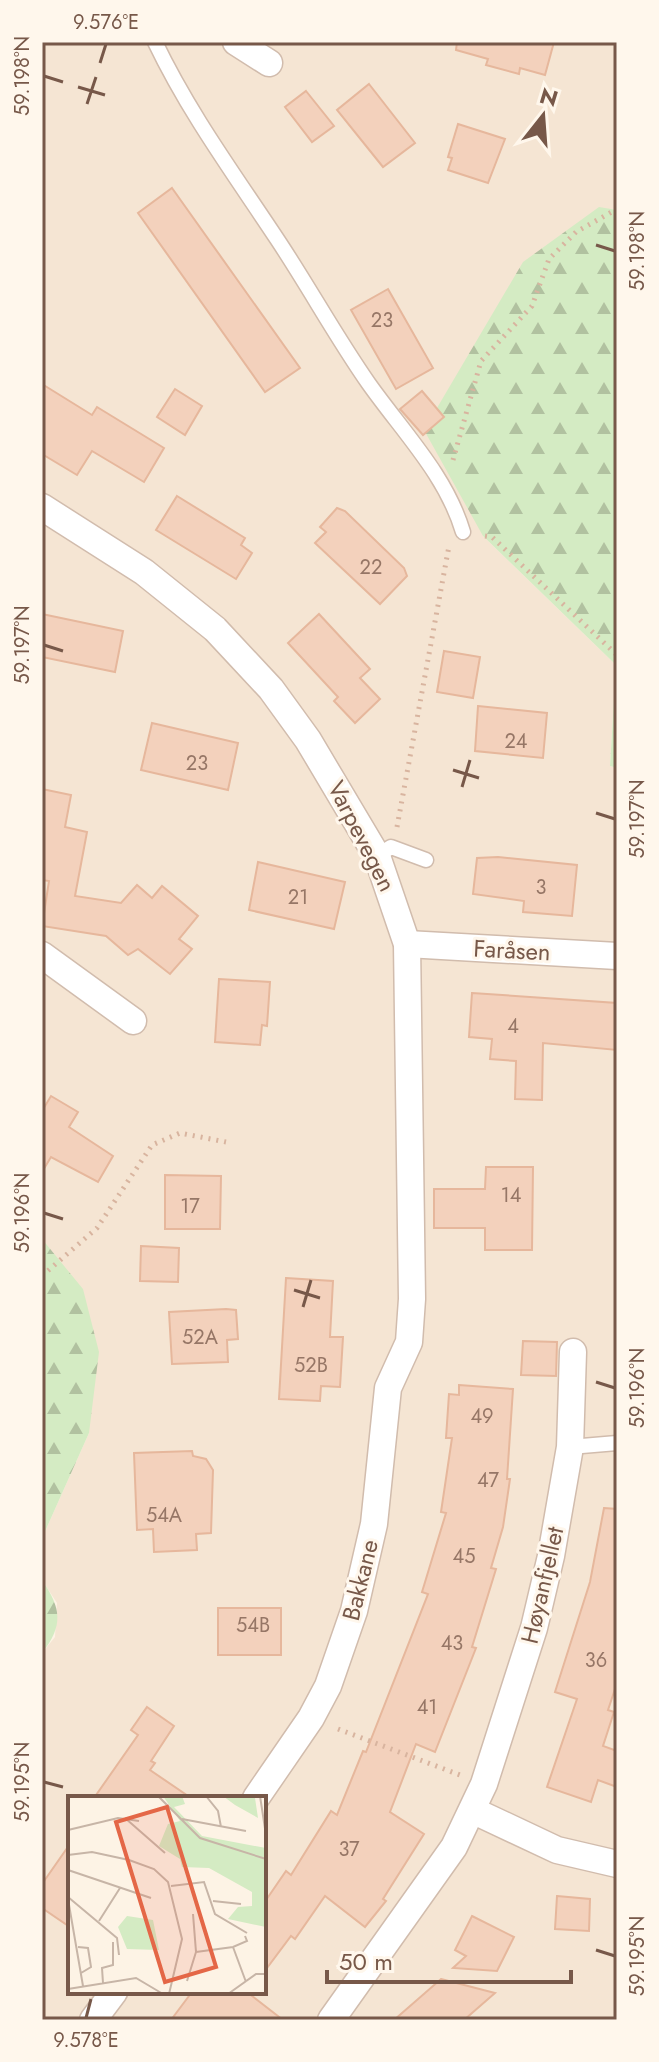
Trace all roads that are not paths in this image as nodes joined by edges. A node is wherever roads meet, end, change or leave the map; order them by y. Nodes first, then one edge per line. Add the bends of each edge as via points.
1 (155, 42) edge
2 (236, 42) edge
3 (269, 63) dead end
4 (42, 507) edge
5 (463, 532) road end
6 (384, 851) junction
7 (426, 860) dead end
8 (407, 944) junction
9 (42, 955) edge
10 (617, 956) edge
11 (133, 1021) dead end
12 (409, 1342) joint
13 (573, 1352) dead end
14 (617, 1443) edge
15 (570, 1447) junction
16 (257, 1796) edge
17 (474, 1811) junction
18 (617, 1864) edge
19 (112, 1994) edge
20 (93, 2020) edge
21 (331, 2020) edge

1 - 5 lane via 178,91 367,382 444,483
2 - 3 street
4 - 6 street, Varpevegen via 144,572 215,629 271,689
6 - 7 lane
6 - 8 street, Varpevegen
8 - 10 street, Faråsen
8 - 12 street, Varpevegen
9 - 11 street
12 - 16 street, Bakkane via 388,1388 374,1524 337,1662 311,1718
13 - 15 street, Høyanfjellet
14 - 15 lane
15 - 17 street, Høyanfjellet via 534,1628
17 - 18 street via 557,1850
17 - 21 street, Høyanfjellet via 427,1887
19 - 20 street

